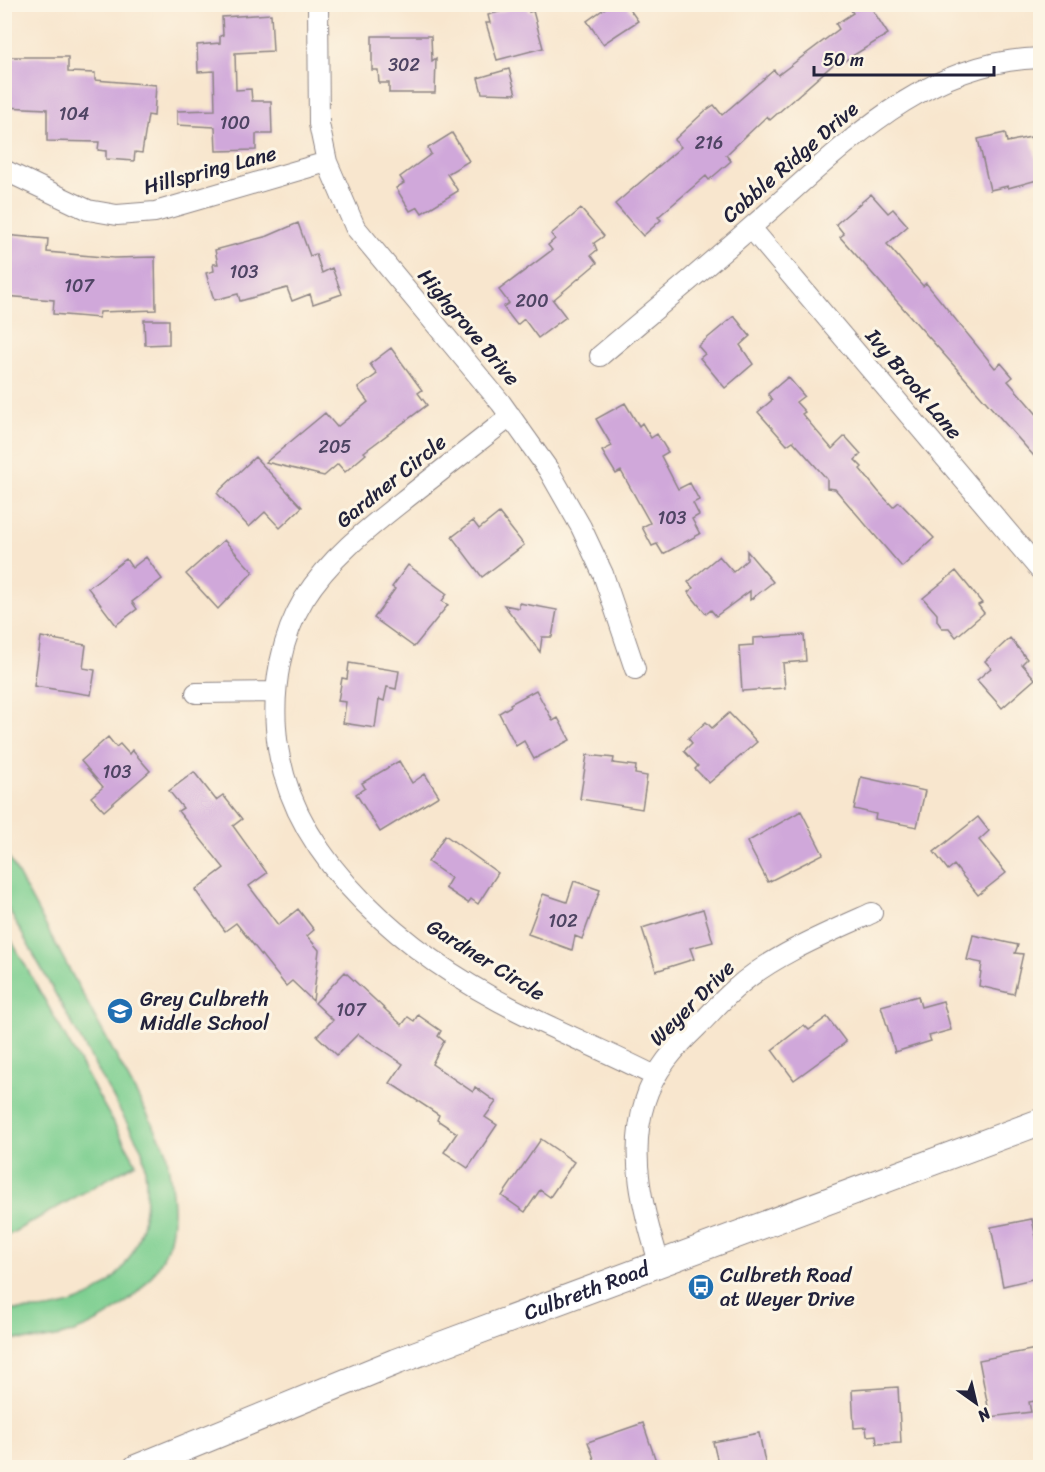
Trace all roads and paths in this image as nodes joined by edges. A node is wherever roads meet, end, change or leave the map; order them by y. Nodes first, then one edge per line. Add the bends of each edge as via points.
1 (318, 4) edge
2 (1041, 58) edge
3 (327, 162) junction
4 (4, 170) edge
5 (751, 228) junction
6 (600, 356) dead end
7 (511, 416) junction
8 (1041, 570) edge
9 (635, 669) dead end
10 (275, 692) junction
11 (196, 693) dead end
12 (872, 913) dead end
13 (655, 1076) junction
14 (1041, 1122) edge
15 (659, 1262) junction
16 (136, 1467) edge

1 - 3 street, Highgrove Drive via 319,124
2 - 5 street, Cobble Ridge Drive via 962,72 908,98 881,115
3 - 4 street, Hillspring Lane via 155,212 117,215 88,210
3 - 7 street, Highgrove Drive via 355,226
5 - 6 street, Cobble Ridge Drive
5 - 8 street, Ivy Brook Lane
7 - 9 street, Highgrove Drive via 581,526 620,619
7 - 10 street, Gardner Circle via 358,537 324,572 303,600 291,628
10 - 11 street
10 - 13 street, Gardner Circle via 277,742 287,789 318,848 360,897 403,937 453,973 528,1016
12 - 13 street, Weyer Drive via 806,942 737,987 678,1045
13 - 15 street, Weyer Drive via 644,1102 638,1176
14 - 15 street, Culbreth Road
15 - 16 street, Culbreth Road via 395,1362

